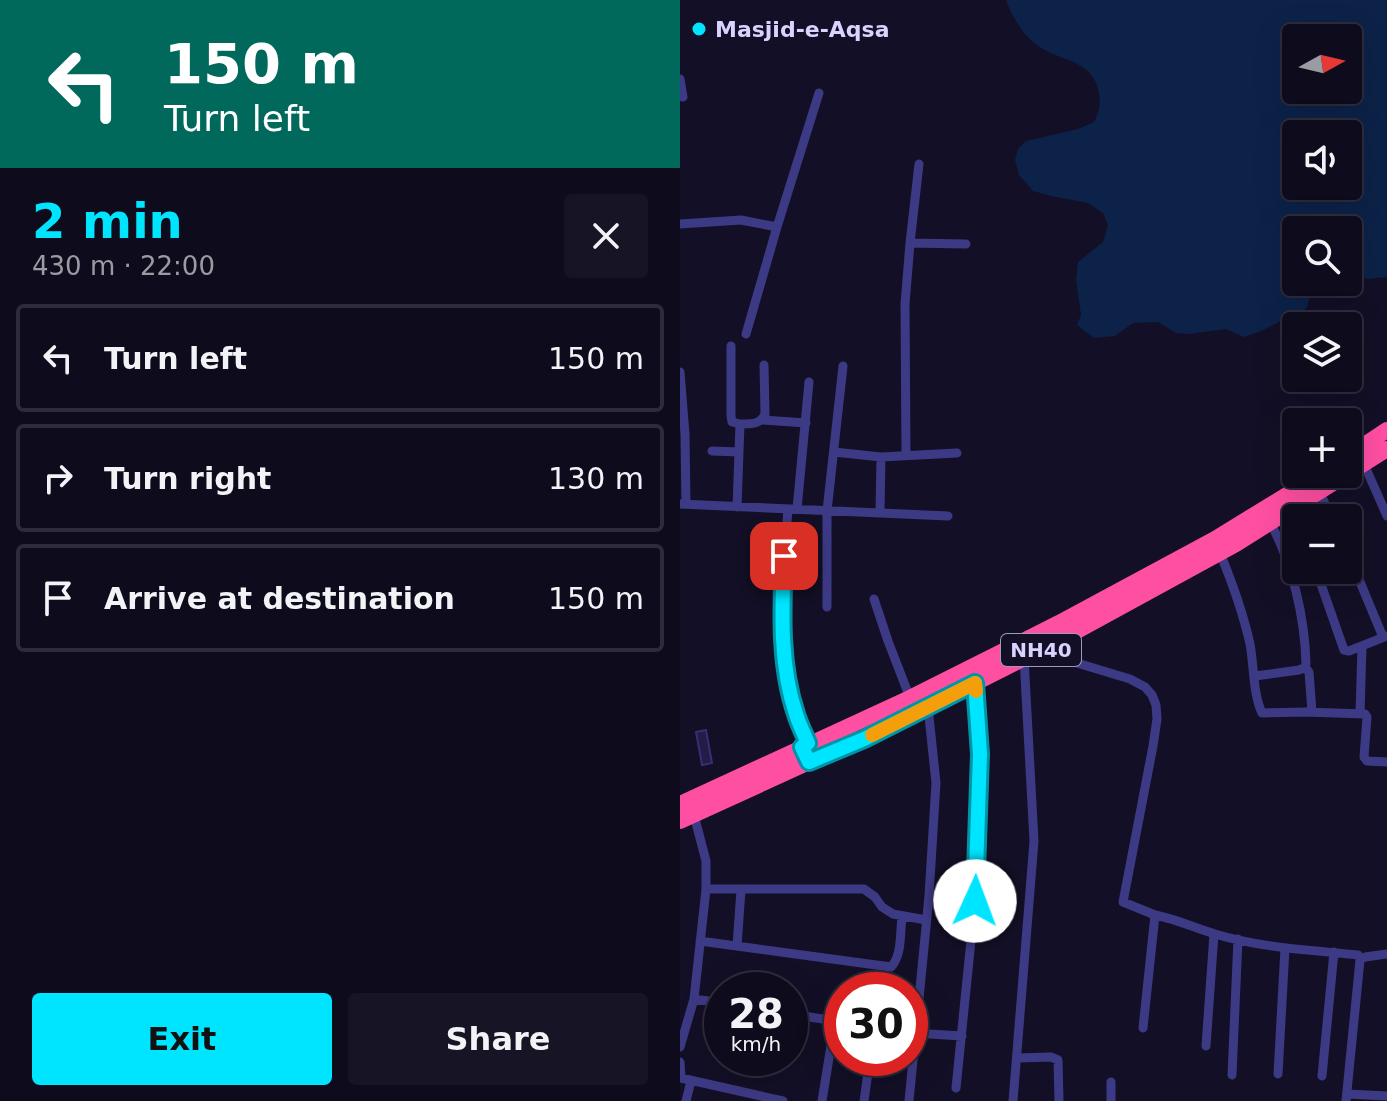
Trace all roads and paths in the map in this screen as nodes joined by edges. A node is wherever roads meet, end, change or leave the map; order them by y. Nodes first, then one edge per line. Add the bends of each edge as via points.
1 (680, 79) edge
2 (819, 93) dead end
3 (683, 97) dead end
4 (919, 164) dead end
5 (680, 224) edge
6 (777, 227) junction
7 (910, 243) junction
8 (966, 244) dead end
9 (746, 334) dead end
10 (731, 346) dead end
11 (764, 365) dead end
12 (843, 366) dead end
13 (680, 372) edge
14 (809, 382) dead end
15 (763, 420) junction
16 (806, 423) junction
17 (740, 424) junction
18 (1387, 430) edge
19 (1362, 447) edge
20 (1387, 449) edge
21 (712, 451) dead end
22 (739, 452) junction
23 (834, 452) junction
24 (957, 453) dead end
25 (906, 455) junction
26 (881, 457) junction
27 (1364, 464) junction
28 (1298, 488) edge
29 (1319, 491) junction
30 (683, 504) edge
31 (1325, 504) edge
32 (737, 507) junction
33 (792, 509) junction
34 (827, 511) junction
35 (880, 513) junction
36 (948, 516) dead end
37 (1387, 516) edge
38 (1270, 522) junction
39 (1282, 544) edge
40 (1220, 553) junction
41 (1297, 584) edge
42 (1321, 584) edge
43 (1362, 584) edge
44 (874, 599) dead end
45 (827, 607) dead end
46 (1385, 636) edge
47 (1064, 638) junction
48 (1362, 646) junction
49 (1024, 658) junction
50 (1305, 667) junction
51 (1255, 676) junction
52 (975, 683) junction
53 (910, 698) junction
54 (928, 707) junction
55 (1312, 712) junction
56 (1360, 714) junction
57 (806, 751) junction
58 (1387, 762) edge
59 (685, 812) edge
60 (706, 889) junction
61 (741, 890) junction
62 (1155, 915) junction
63 (902, 917) junction
64 (926, 920) junction
65 (1214, 934) junction
66 (1238, 939) junction
67 (700, 941) junction
68 (737, 946) junction
69 (1285, 948) junction
70 (1334, 952) junction
71 (1387, 954) edge
72 (1360, 960) junction
73 (920, 972) edge
74 (694, 999) junction
75 (704, 1000) edge
76 (1143, 1028) dead end
77 (928, 1034) edge
78 (962, 1036) junction
79 (1206, 1046) dead end
80 (680, 1047) edge
81 (1017, 1058) junction
82 (680, 1062) edge
83 (1278, 1074) dead end
84 (1232, 1075) dead end
85 (827, 1076) edge
86 (867, 1076) edge
87 (910, 1076) edge
88 (1322, 1076) dead end
89 (691, 1081) junction
90 (1111, 1082) dead end
91 (956, 1088) dead end
92 (1387, 1096) edge
93 (1347, 1098) edge
94 (770, 1100) edge
95 (686, 1101) edge
96 (783, 1101) edge
97 (822, 1101) edge
98 (864, 1101) edge
99 (909, 1101) edge
100 (1013, 1101) edge
101 (1059, 1101) edge
102 (1111, 1101) edge

1 - 3 street
2 - 6 street
4 - 7 street
5 - 6 street via 741,220
6 - 9 street
7 - 8 street
7 - 25 street
10 - 17 street via 731,416
11 - 15 street
12 - 23 street
13 - 30 street
14 - 16 street
15 - 16 street
15 - 17 street
16 - 33 street
17 - 22 street
18 - 19 highway
20 - 27 highway, NH40
21 - 22 street
22 - 32 street
23 - 26 street
23 - 34 street
24 - 25 street
25 - 26 street
26 - 35 street
27 - 29 highway, NH40
27 - 37 street
28 - 53 highway, NH40 via 1138,581
29 - 31 street
29 - 38 highway, NH40
30 - 32 street
32 - 33 street
33 - 34 street
33 - 57 street via 784,653
34 - 35 street
34 - 45 street
35 - 36 street
38 - 39 street
38 - 40 highway, NH40
40 - 47 highway, NH40
40 - 51 street
41 - 50 street
42 - 48 street via 1344,650
43 - 46 street
44 - 53 street
46 - 48 street
47 - 49 highway, NH40
47 - 62 street via 1077,663 1130,679 1145,687 1156,705 1123,902
48 - 56 street
49 - 52 highway, NH40
49 - 81 street via 1034,841
50 - 51 street
50 - 55 street
51 - 55 street via 1262,713
52 - 54 highway, NH40
52 - 78 street via 980,754 976,886
53 - 57 highway, NH40
54 - 57 highway, NH40 via 864,739
54 - 64 street via 936,783
55 - 56 street
56 - 58 street via 1367,717 1364,757
57 - 59 highway, NH40
59 - 60 street via 706,861
60 - 61 street
60 - 67 street
61 - 63 street via 864,889
61 - 68 street
62 - 65 street
62 - 76 street
63 - 64 street
63 - 68 street via 891,967
64 - 73 street
65 - 66 street
65 - 79 street
66 - 69 street
66 - 84 street
67 - 68 street
67 - 74 street
69 - 70 street
69 - 83 street
70 - 72 street via 1358,955
70 - 88 street
71 - 72 street
72 - 93 street
74 - 75 street
74 - 80 street
77 - 78 street
78 - 91 street
81 - 100 street
81 - 101 street via 1058,1060
82 - 89 street via 681,1078
85 - 97 street
86 - 98 street
87 - 99 street
89 - 94 street
89 - 95 street
90 - 102 street
92 - 93 street
94 - 96 street

